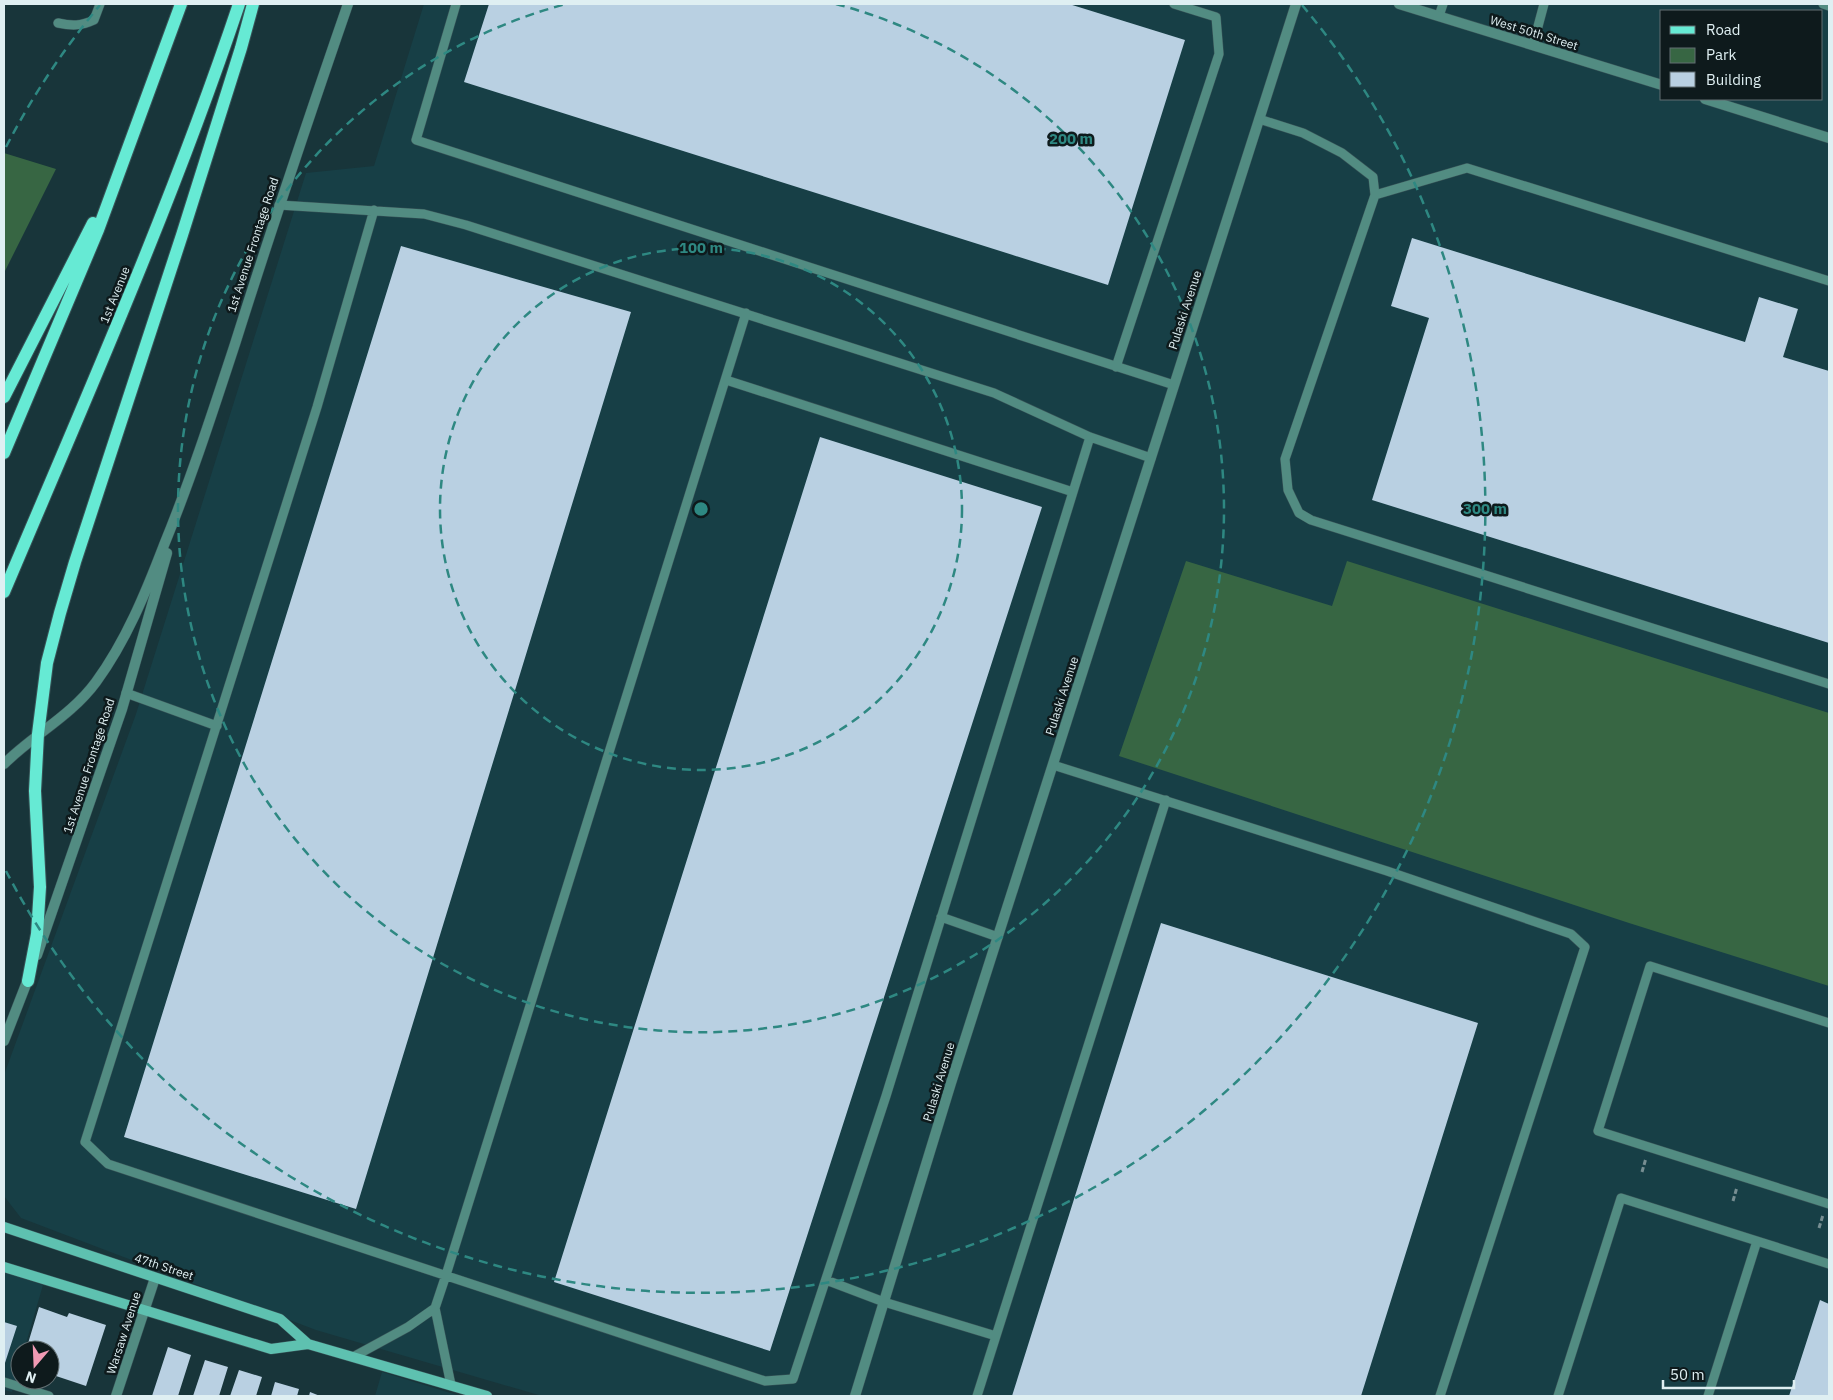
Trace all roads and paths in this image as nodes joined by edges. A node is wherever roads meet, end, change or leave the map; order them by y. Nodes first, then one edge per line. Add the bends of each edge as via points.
1 (100, 4) edge
2 (181, 4) edge
3 (239, 4) edge
4 (253, 4) edge
5 (348, 4) edge
6 (456, 4) edge
7 (1174, 4) edge
8 (1296, 4) edge
9 (1399, 4) edge
10 (1443, 4) edge
11 (1544, 4) edge
12 (1823, 4) edge
13 (1829, 6) edge
14 (1439, 16) junction
15 (58, 23) dead end
16 (1533, 46) junction
17 (1660, 84) edge
18 (1708, 100) edge
19 (1259, 119) junction
20 (1829, 138) edge
21 (132, 141) junction
22 (1375, 195) junction
23 (279, 205) junction
24 (374, 210) junction
25 (1829, 281) edge
26 (746, 313) junction
27 (1116, 367) junction
28 (726, 380) junction
29 (1174, 385) junction
30 (4, 397) edge
31 (1090, 437) junction
32 (4, 453) edge
33 (1151, 458) junction
34 (1073, 492) junction
35 (184, 494) junction
36 (4, 592) edge
37 (1829, 684) edge
38 (126, 693) junction
39 (216, 726) junction
40 (38, 734) junction
41 (4, 764) edge
42 (1053, 765) junction
43 (1166, 800) junction
44 (941, 917) junction
45 (998, 937) junction
46 (28, 981) junction
47 (1829, 1022) edge
48 (4, 1041) edge
49 (1829, 1204) edge
50 (4, 1219) edge
51 (4, 1227) edge
52 (16, 1231) junction
53 (1757, 1241) junction
54 (1829, 1264) edge
55 (4, 1267) edge
56 (446, 1275) junction
57 (155, 1278) junction
58 (826, 1280) junction
59 (884, 1302) junction
60 (435, 1308) junction
61 (144, 1310) junction
62 (996, 1336) junction
63 (308, 1344) junction
64 (353, 1357) junction
65 (4, 1382) edge
66 (451, 1385) junction
67 (49, 1396) edge
68 (116, 1396) edge
69 (487, 1396) edge
70 (855, 1396) edge
71 (977, 1396) edge
72 (1440, 1396) edge
73 (1558, 1396) edge
74 (1708, 1396) edge

1 - 15 lane via 94,20 72,26
2 - 21 main road
3 - 36 main road, 1st Avenue via 190,145
4 - 40 main road via 60,613 47,663
5 - 23 street, 1st Avenue Frontage Road
6 - 27 lane via 416,140
7 - 27 lane via 1216,17 1219,54
8 - 19 street, Pulaski Avenue
9 - 14 street, West 50th Street
10 - 14 lane
11 - 16 lane
12 - 13 lane
14 - 16 street, West 50th Street
16 - 17 street, West 50th Street
18 - 20 street
19 - 22 lane via 1303,133 1342,153 1373,177
19 - 29 street, Pulaski Avenue
21 - 30 main road
21 - 32 main road
22 - 25 lane via 1467,168
22 - 37 lane via 1284,459 1288,490 1299,513 1311,520
23 - 24 lane
23 - 35 street, 1st Avenue Frontage Road
24 - 26 lane via 424,214 466,225
24 - 39 lane
26 - 28 lane
26 - 31 lane via 994,393
27 - 29 lane
28 - 34 lane
28 - 56 lane
29 - 33 street, Pulaski Avenue
31 - 33 lane
31 - 34 lane
33 - 42 street, Pulaski Avenue
34 - 44 lane
35 - 38 street, 1st Avenue Frontage Road
35 - 40 street, 1st Avenue Frontage Road via 149,583 116,651 95,684 70,710
38 - 39 lane
38 - 46 street, 1st Avenue Frontage Road
39 - 56 lane via 84,1142 108,1164
40 - 41 street, 1st Avenue Frontage Road
40 - 46 main road via 35,791 40,887 37,934
42 - 43 lane
42 - 45 street, Pulaski Avenue
43 - 62 lane
43 - 72 lane via 1387,870 1571,934 1585,947
44 - 45 lane
44 - 58 lane
45 - 59 street, Pulaski Avenue
46 - 48 street, 1st Avenue Frontage Road
47 - 49 lane via 1650,966 1598,1131
50 - 52 main road
51 - 52 main road, 47th Street
52 - 57 main road, 47th Street
53 - 54 lane
53 - 73 lane via 1621,1198
53 - 74 lane
55 - 61 main road, 47th Street
56 - 58 lane via 765,1381 793,1379
56 - 60 lane
57 - 61 street, Warsaw Avenue
57 - 63 main road, 47th Street via 280,1319
58 - 59 lane
59 - 62 lane
59 - 70 street, Pulaski Avenue
60 - 64 lane
60 - 66 lane
61 - 63 main road, 47th Street via 270,1348
61 - 68 street, Warsaw Avenue
62 - 71 lane
63 - 64 main road, 47th Street
64 - 66 main road, 47th Street
65 - 67 lane
66 - 69 main road, 47th Street

